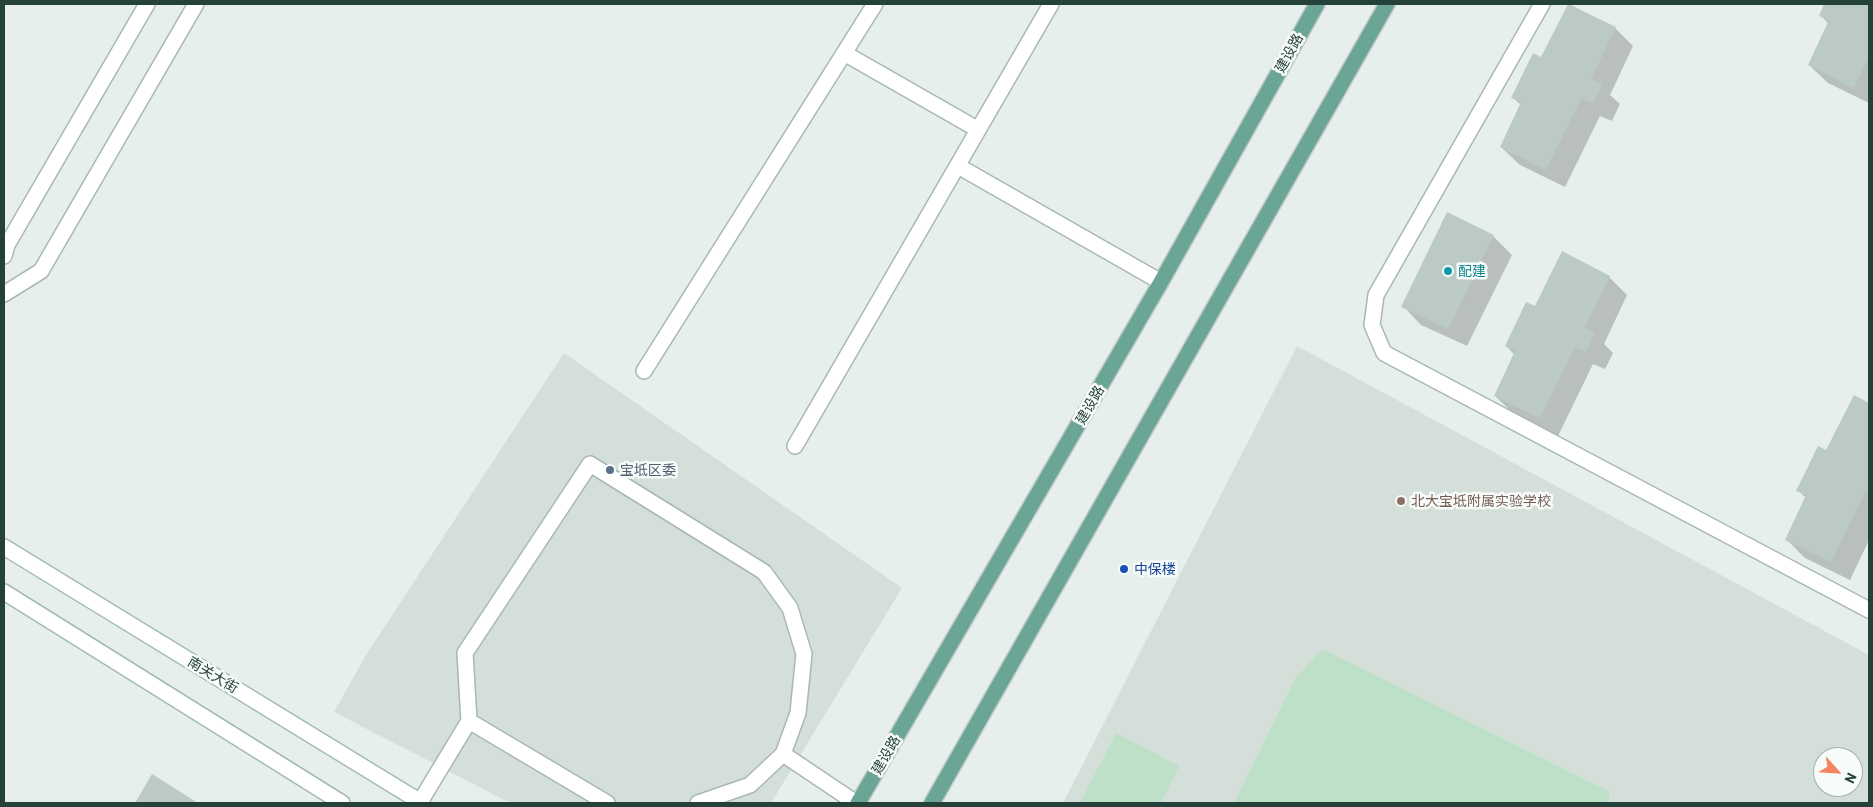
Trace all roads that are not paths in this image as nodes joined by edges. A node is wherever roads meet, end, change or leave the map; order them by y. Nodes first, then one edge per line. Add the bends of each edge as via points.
1 (146, 4) edge
2 (196, 4) edge
3 (875, 4) edge
4 (1051, 4) edge
5 (1317, 4) edge
6 (1387, 4) edge
7 (1542, 4) edge
8 (844, 54) junction
9 (977, 129) junction
10 (958, 166) junction
11 (4, 256) edge
12 (1161, 282) junction
13 (4, 294) edge
14 (644, 371) dead end
15 (795, 446) dead end
16 (4, 547) edge
17 (4, 592) edge
18 (1869, 610) edge
19 (469, 721) junction
20 (783, 754) junction
21 (342, 803) edge
22 (421, 803) edge
23 (607, 803) edge
24 (698, 803) edge
25 (857, 803) edge
26 (932, 803) edge

1 - 11 street via 6,245
2 - 13 street via 41,271
3 - 8 street
4 - 9 street
5 - 12 main road, 建设路
6 - 26 main road
7 - 18 street via 1376,296 1372,325 1384,353
8 - 9 street
8 - 14 street
9 - 10 street
10 - 12 street
10 - 15 street
12 - 25 main road, 建设路
16 - 22 street, 南关大街
17 - 21 street
19 - 20 street via 465,653 590,464 764,572 790,608 804,654 798,713
19 - 22 street
19 - 23 street
20 - 24 street via 750,785
20 - 25 street

